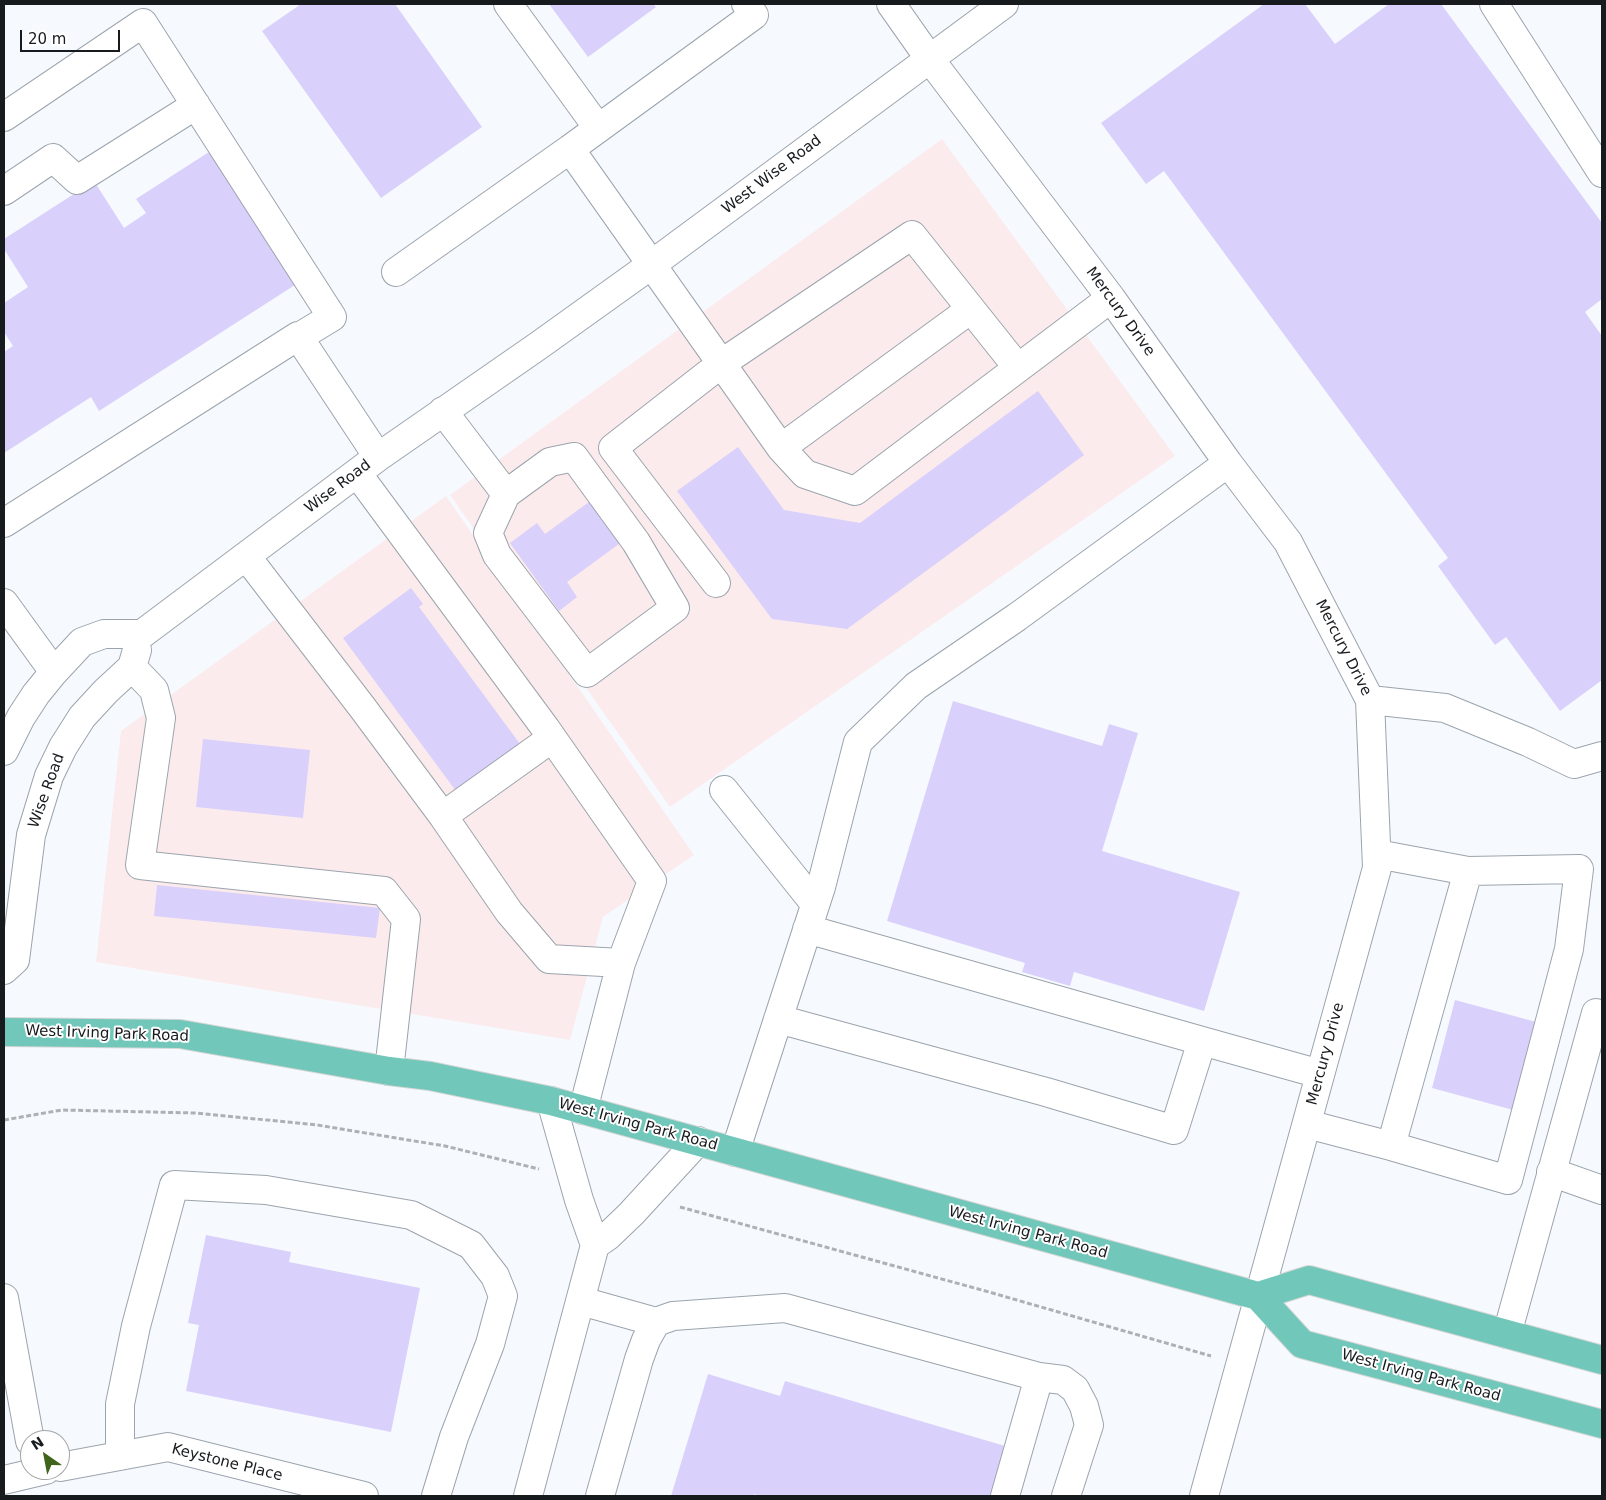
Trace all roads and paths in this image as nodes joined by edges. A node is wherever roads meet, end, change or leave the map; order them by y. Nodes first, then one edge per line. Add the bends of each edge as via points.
1 (508, 4) edge
2 (746, 4) edge
3 (891, 4) edge
4 (1004, 4) edge
5 (1494, 4) edge
6 (929, 58) junction
7 (196, 105) junction
8 (4, 117) edge
9 (598, 128) junction
10 (570, 149) junction
11 (1602, 173) edge
12 (4, 191) edge
13 (651, 265) junction
14 (396, 272) dead end
15 (1111, 298) junction
16 (971, 309) junction
17 (299, 337) junction
18 (538, 346) joint
19 (722, 363) junction
20 (1018, 368) junction
21 (443, 411) junction
22 (781, 448) junction
23 (378, 457) junction
24 (1228, 463) junction
25 (357, 473) junction
26 (506, 494) junction
27 (4, 523) edge
28 (246, 556) junction
29 (716, 583) dead end
30 (4, 603) edge
31 (142, 634) junction
32 (132, 668) junction
33 (54, 672) junction
34 (1370, 700) junction
35 (552, 738) junction
36 (4, 751) edge
37 (1602, 756) edge
38 (724, 790) dead end
39 (443, 816) junction
40 (1377, 854) junction
41 (1468, 871) junction
42 (811, 917) junction
43 (621, 963) junction
44 (4, 970) edge
45 (1596, 1013) dead end
46 (778, 1019) junction
47 (4, 1032) edge
48 (1202, 1041) junction
49 (389, 1070) junction
50 (1320, 1074) junction
51 (552, 1101) junction
52 (583, 1110) junction
53 (4, 1120) edge
54 (1307, 1124) junction
55 (698, 1142) junction
56 (1391, 1146) junction
57 (735, 1152) junction
58 (1551, 1172) junction
59 (572, 1177) junction
60 (1602, 1190) edge
61 (646, 1198) junction
62 (595, 1245) junction
63 (1258, 1296) junction
64 (4, 1298) edge
65 (581, 1301) junction
66 (656, 1322) junction
67 (1507, 1334) junction
68 (1602, 1360) edge
69 (1240, 1364) junction
70 (1039, 1377) junction
71 (1602, 1424) edge
72 (28, 1430) edge
73 (120, 1456) junction
74 (70, 1468) edge
75 (20, 1478) edge
76 (4, 1480) edge
77 (280, 1486) edge
78 (364, 1496) edge
79 (436, 1496) edge
80 (528, 1496) edge
81 (600, 1496) edge
82 (1005, 1496) edge
83 (1066, 1496) edge
84 (1204, 1496) edge

1 - 9 street
2 - 9 street via 754,15
3 - 6 street, Mercury Drive
4 - 6 street, West Wise Road
5 - 11 street
6 - 13 street, West Wise Road
6 - 15 street, Mercury Drive
7 - 8 street via 144,23
7 - 12 street via 77,180 53,158
7 - 17 street via 332,317
9 - 10 street
10 - 13 street
10 - 14 street
13 - 18 street, West Wise Road
13 - 19 street
15 - 20 street
15 - 24 street, Mercury Drive
16 - 19 street via 912,235
16 - 20 street
16 - 22 street
17 - 23 street
17 - 27 street
18 - 21 street, Wise Road
19 - 22 street
19 - 29 street via 612,448
20 - 22 street via 855,490 805,474
21 - 23 street, Wise Road
21 - 26 street
23 - 25 street, Wise Road
24 - 34 street, Mercury Drive via 1288,542
24 - 42 street via 1017,617 916,686 858,742
25 - 28 street, Wise Road
25 - 35 street
26 - 26 street via 488,533 498,555 587,673 675,608 636,542 574,457 550,462
28 - 31 street, Wise Road
28 - 39 street
30 - 33 street
31 - 32 street
31 - 33 street via 104,634 82,642
32 - 44 street, Wise Road via 82,717 49,776 31,835 15,960
32 - 49 street via 154,690 162,718 140,865 384,892 406,919
33 - 36 street via 21,717
34 - 37 street via 1445,708 1574,764
34 - 40 street, Mercury Drive
35 - 39 street
35 - 43 street via 652,881
38 - 42 street
39 - 43 street via 509,912 549,959
40 - 41 street
40 - 50 street, Mercury Drive via 1377,868
41 - 56 street
41 - 56 street via 1579,870 1569,949 1508,1180
42 - 46 street
42 - 48 street
43 - 52 street
45 - 58 street
46 - 48 street via 1174,1130
46 - 57 street
47 - 49 main road, West Irving Park Road via 180,1034
48 - 50 street
49 - 51 main road, West Irving Park Road
50 - 54 street, Mercury Drive
51 - 52 main road, West Irving Park Road
51 - 59 street
52 - 55 main road, West Irving Park Road
53 - 59 path via 62,1110 96,1110 196,1113 317,1125 445,1146
54 - 56 street
54 - 63 street, Mercury Drive
55 - 57 main road, West Irving Park Road
55 - 61 street
57 - 63 main road, West Irving Park Road
58 - 60 street
58 - 67 street
59 - 62 street
61 - 62 street via 614,1231
61 - 69 path
62 - 65 street
63 - 67 main road via 1309,1280
63 - 69 street, Mercury Drive
63 - 71 main road, West Irving Park Road via 1302,1344
64 - 72 street
65 - 66 street
65 - 80 street
66 - 70 street via 673,1316 785,1308
66 - 81 street via 639,1359
67 - 68 main road
69 - 84 street, Mercury Drive
70 - 82 street
70 - 83 street via 1063,1380 1075,1389 1089,1425
73 - 74 street, Keystone Place
73 - 77 street, Keystone Place via 168,1447
73 - 79 street via 120,1404 136,1326 174,1186 266,1190 411,1215 471,1245 494,1276 503,1296 490,1344 454,1437
75 - 76 street, Keystone Place
77 - 78 street, Keystone Place

